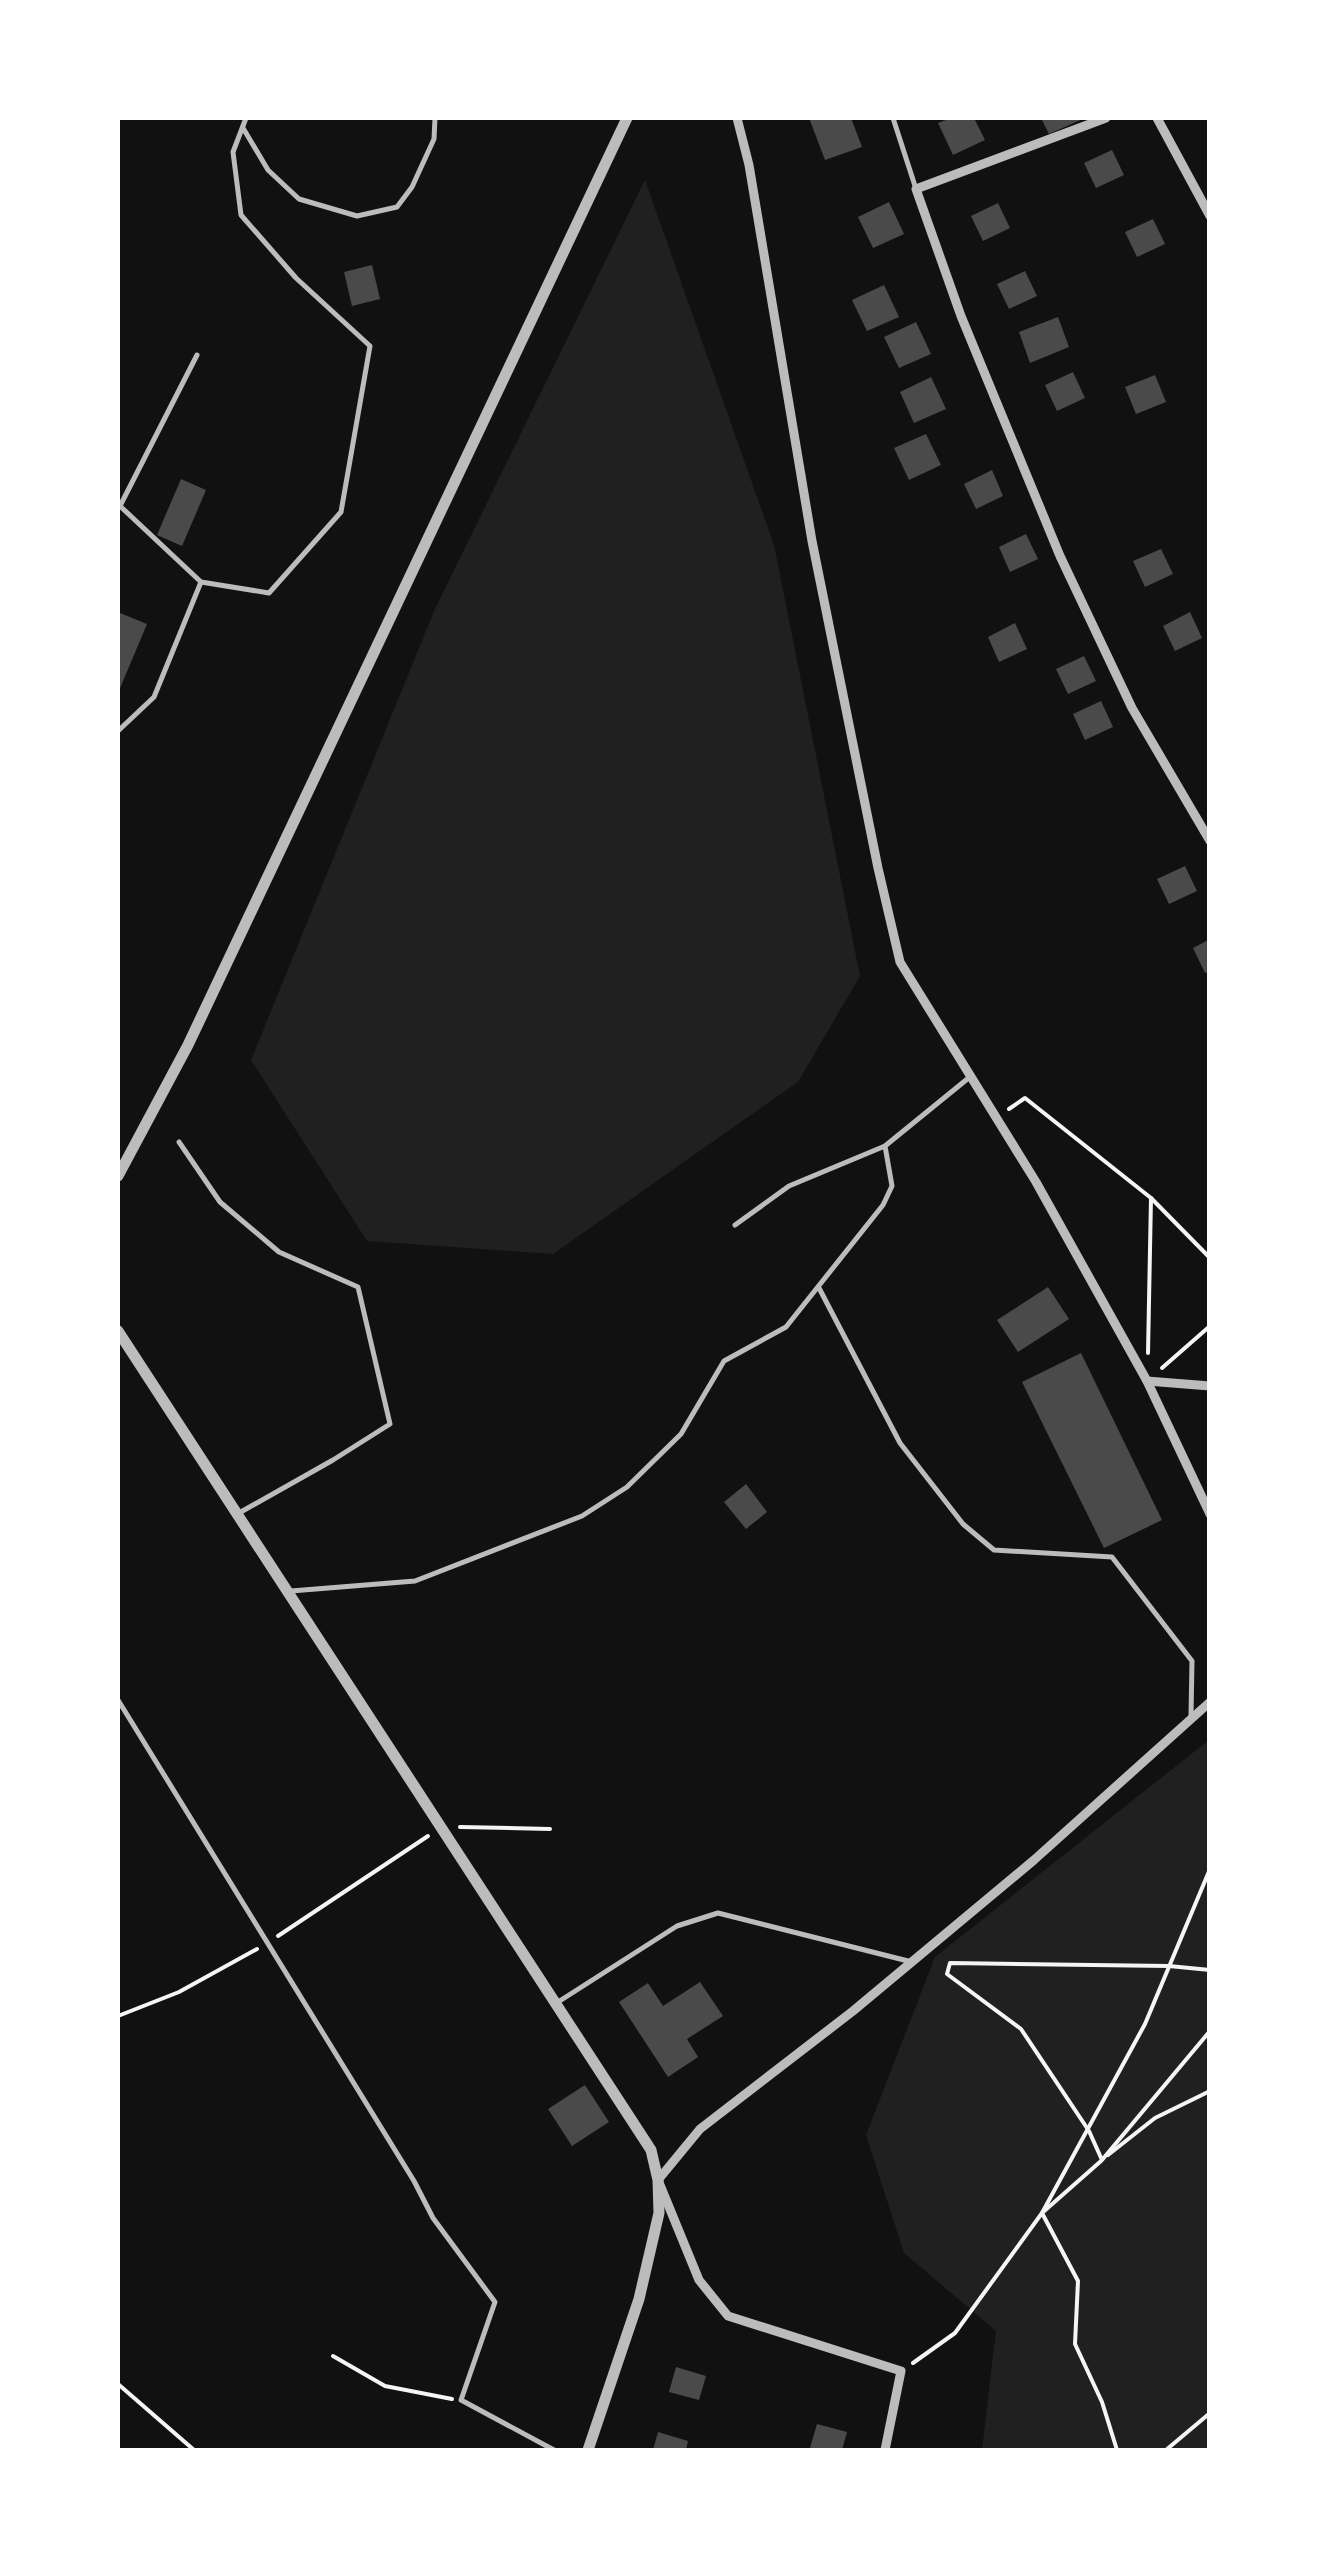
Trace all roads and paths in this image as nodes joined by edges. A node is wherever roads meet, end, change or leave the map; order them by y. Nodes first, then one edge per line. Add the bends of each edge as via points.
1 (246, 118) edge
2 (435, 118) edge
3 (627, 118) edge
4 (736, 118) edge
5 (893, 118) edge
6 (1106, 118) edge
7 (1157, 118) edge
8 (242, 128) junction
9 (916, 189) junction
10 (1210, 216) edge
11 (197, 355) dead end
12 (201, 582) junction
13 (118, 731) edge
14 (1210, 841) edge
15 (971, 1076) junction
16 (996, 1117) junction
17 (179, 1142) dead end
18 (884, 1146) junction
19 (118, 1176) edge
20 (1151, 1198) junction
21 (734, 1225) dead end
22 (1210, 1258) edge
23 (819, 1288) junction
24 (1210, 1326) edge
25 (118, 1331) edge
26 (1147, 1382) junction
27 (1210, 1386) edge
28 (237, 1514) junction
29 (1210, 1514) edge
30 (288, 1591) junction
31 (118, 1700) edge
32 (1210, 1702) edge
33 (1191, 1716) junction
34 (442, 1827) junction
35 (550, 1829) dead end
36 (1210, 1869) edge
37 (268, 1943) junction
38 (912, 1962) junction
39 (1170, 1966) junction
40 (1210, 1970) edge
41 (555, 2003) junction
42 (118, 2016) edge
43 (1210, 2031) edge
44 (1210, 2091) edge
45 (1089, 2132) junction
46 (1102, 2160) junction
47 (658, 2180) junction
48 (1042, 2213) junction
49 (332, 2356) dead end
50 (901, 2372) junction
51 (118, 2384) edge
52 (461, 2400) junction
53 (1210, 2412) edge
54 (194, 2450) edge
55 (554, 2450) edge
56 (588, 2450) edge
57 (885, 2450) edge
58 (1117, 2450) edge
59 (1166, 2450) edge

1 - 8 lane
2 - 8 lane via 434,140 412,187 396,207 357,216 299,199 268,170
3 - 19 street via 188,1045
4 - 15 street via 812,541 900,962
5 - 9 lane
6 - 9 street
7 - 10 street
8 - 12 lane via 233,152 241,215 296,278 370,346 342,512 269,593
9 - 14 street via 1060,556 1132,708
11 - 12 lane via 120,506
12 - 13 lane via 154,697
15 - 16 street
15 - 18 lane
16 - 20 path via 1025,1098
16 - 26 street
17 - 28 lane via 220,1202 280,1252 358,1287 390,1424
18 - 21 lane via 789,1186
18 - 23 lane via 892,1186
20 - 22 path
20 - 26 path
23 - 30 lane via 786,1327 724,1361 681,1434 627,1486 582,1516 415,1580
23 - 33 lane via 900,1443 963,1524 994,1550 1112,1557 1192,1661
24 - 26 path
25 - 28 street
26 - 27 street
26 - 29 street
28 - 30 street
30 - 34 street
31 - 37 lane
32 - 33 street
33 - 38 street
34 - 35 path
34 - 37 path
34 - 41 street
36 - 39 path
37 - 42 path via 179,1992
37 - 52 lane via 433,2218 495,2302
38 - 41 lane via 718,1913 678,1926
38 - 47 street via 700,2130
39 - 40 path
39 - 45 path
39 - 45 path via 950,1963 948,1974 963,1988 1021,2029
41 - 47 street via 650,2150
43 - 46 path
44 - 46 path via 1155,2118
45 - 46 path
45 - 48 path
46 - 48 path
47 - 50 street via 699,2280 728,2316
47 - 56 street via 659,2213 638,2299
48 - 50 path via 955,2333
48 - 58 path via 1078,2281 1075,2344
49 - 52 path via 386,2386
50 - 57 street
51 - 54 path
52 - 55 lane
53 - 59 path

